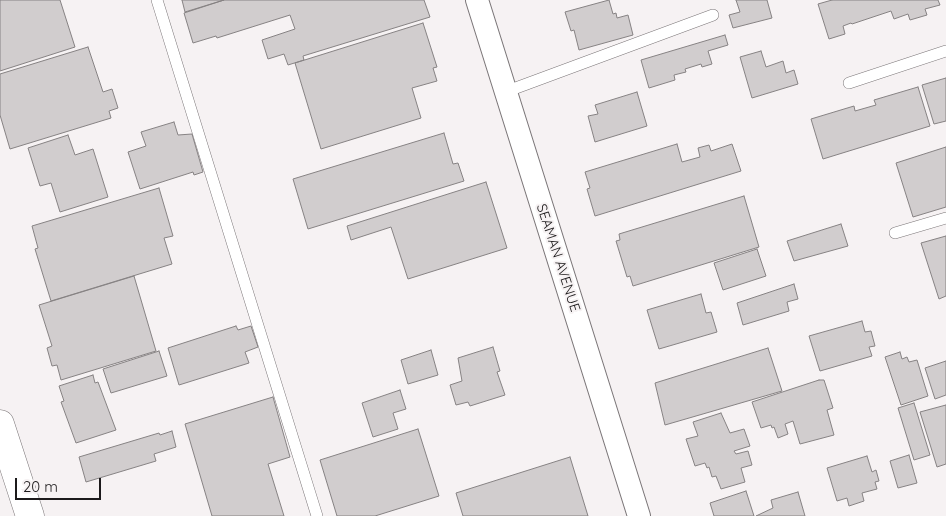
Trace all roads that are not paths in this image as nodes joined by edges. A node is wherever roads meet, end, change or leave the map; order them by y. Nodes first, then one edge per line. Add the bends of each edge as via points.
1 (158, 0) edge
2 (477, 0) edge
3 (713, 15) dead end
4 (946, 51) edge
5 (848, 83) dead end
6 (505, 92) junction
7 (946, 218) edge
8 (895, 234) dead end
9 (0, 424) edge
10 (30, 516) edge
11 (317, 516) edge
12 (639, 516) edge

1 - 11 lane
2 - 6 street, SEAMAN AVENUE
3 - 6 lane
4 - 5 lane
6 - 12 street, SEAMAN AVENUE
7 - 8 lane
9 - 10 street

